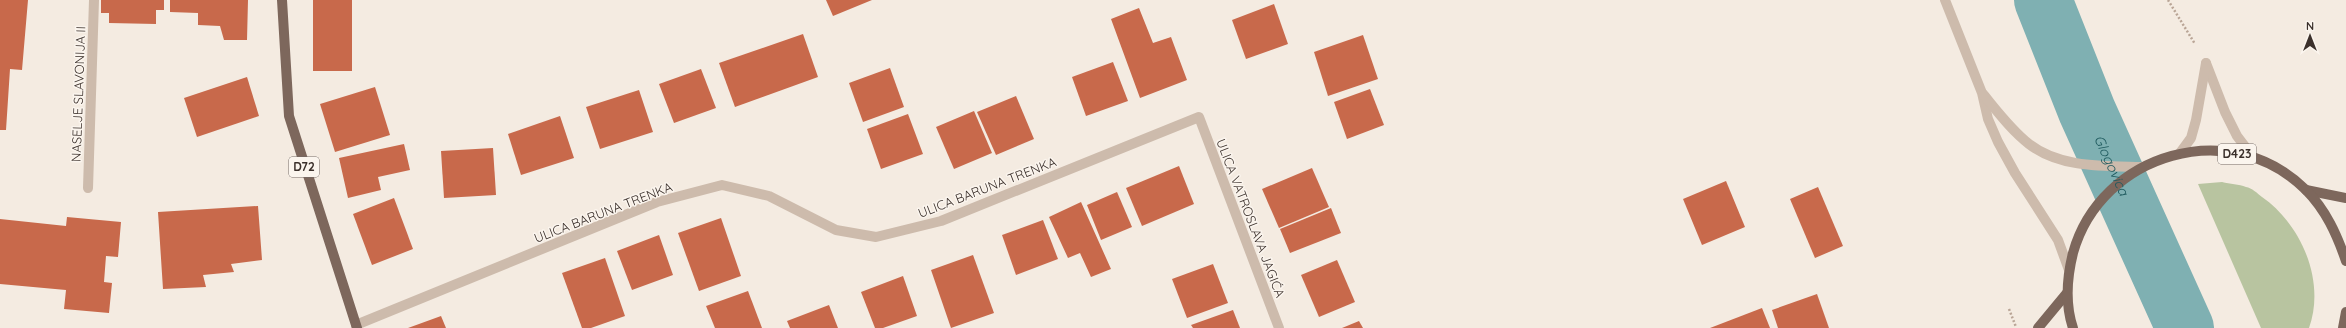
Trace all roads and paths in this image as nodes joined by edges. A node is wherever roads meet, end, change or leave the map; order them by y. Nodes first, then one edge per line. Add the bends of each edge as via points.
1 (94, 0) edge
2 (282, 0) edge
3 (1945, 0) edge
4 (2168, 0) edge
5 (2206, 63) junction
6 (1982, 93) junction
7 (1199, 117) joint
8 (2180, 153) junction
9 (2253, 157) junction
10 (2141, 167) junction
11 (88, 188) dead end
12 (2306, 190) junction
13 (2346, 198) edge
14 (2346, 261) edge
15 (2069, 270) junction
16 (2067, 293) junction
17 (2009, 309) dead end
18 (2346, 312) edge
19 (354, 327) edge
20 (1279, 328) edge
21 (2016, 328) edge
22 (2038, 328) edge
23 (2072, 328) edge
24 (2344, 328) edge

1 - 11 street, NASELJE SLAVONIJA II
2 - 19 main road, D72 via 290,116
3 - 6 street
4 - 5 path
5 - 8 street via 2195,126 2191,138
5 - 9 street via 2237,136
6 - 10 street via 2009,126 2028,144 2046,155 2067,162 2090,165
6 - 15 street via 1988,119 1998,142 2058,240
7 - 19 street, ULICA BARUNA TRENKA via 941,221 876,237 836,230 769,196 722,185 657,202
7 - 20 street, ULICA VATROSLAVA JAGIĆA
8 - 9 main road, D423 via 2215,150
8 - 10 main road, D423 via 2160,158
9 - 12 main road, D423 via 2284,172
10 - 15 main road, D423 via 2108,191 2089,215 2077,241
12 - 13 main road, D423
12 - 14 main road, D423 via 2326,215
15 - 16 main road, D423
16 - 22 main road
16 - 23 main road, D423
17 - 21 path
18 - 24 main road

